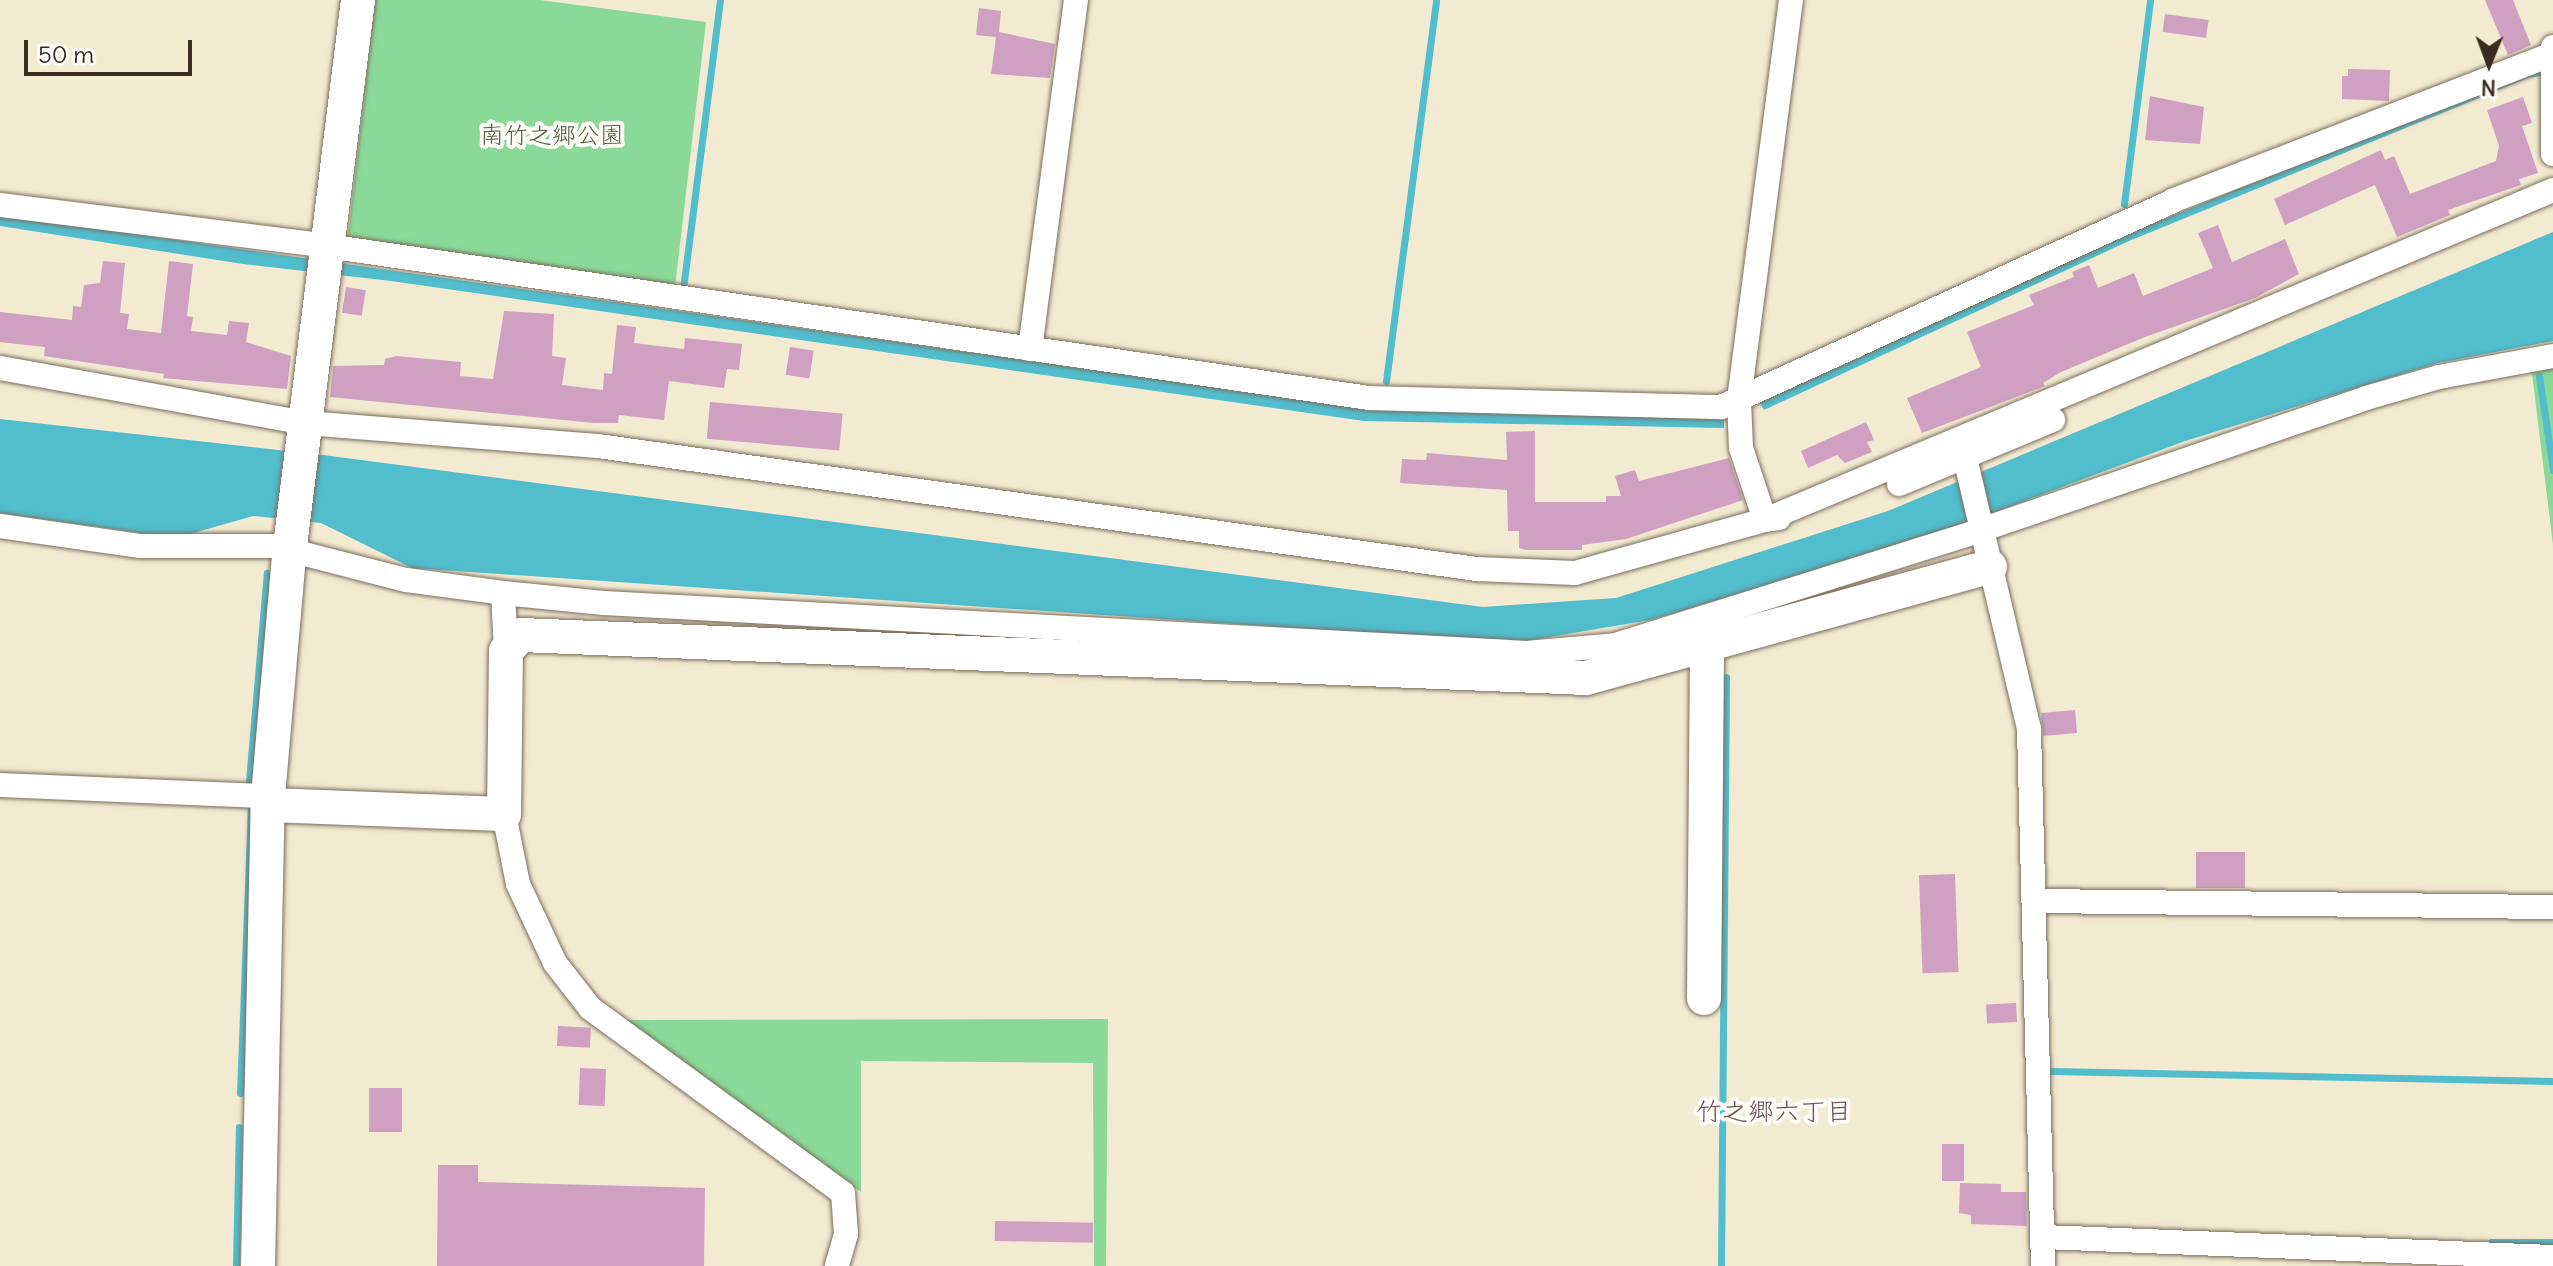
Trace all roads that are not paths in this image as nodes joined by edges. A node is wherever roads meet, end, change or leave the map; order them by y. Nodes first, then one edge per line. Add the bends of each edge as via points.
1 (358, 0) edge
2 (1076, 0) edge
3 (1791, 0) edge
4 (2553, 47) edge
5 (2553, 54) edge
6 (2552, 72) edge
7 (2553, 154) edge
8 (2553, 190) edge
9 (0, 205) edge
10 (324, 264) junction
11 (1030, 349) junction
12 (2553, 356) edge
13 (0, 368) edge
14 (2130, 370) junction
15 (1739, 400) junction
16 (304, 433) junction
17 (1966, 463) junction
18 (1765, 520) junction
19 (0, 526) edge
20 (1981, 530) junction
21 (290, 543) junction
22 (1990, 567) junction
23 (503, 593) junction
24 (1707, 645) junction
25 (506, 651) junction
26 (0, 785) edge
27 (268, 800) junction
28 (504, 814) junction
29 (2037, 901) junction
30 (2553, 907) edge
31 (1704, 998) dead end
32 (2043, 1237) junction
33 (2553, 1257) edge
34 (2502, 1262) edge
35 (258, 1266) edge
36 (837, 1266) edge
37 (2043, 1266) edge

1 - 10 street
2 - 11 street
3 - 15 street
4 - 5 street
5 - 6 street
5 - 15 street via 2172,201
6 - 7 street
8 - 14 street
9 - 10 street
10 - 11 street
10 - 16 street
11 - 15 street via 1394,400 1721,407
12 - 20 street via 2439,377 2366,398
13 - 16 street
14 - 17 street via 2084,406
14 - 18 street
15 - 18 street via 1741,448
16 - 18 street via 598,446 1529,573 1575,573
16 - 21 street
17 - 18 street via 1842,506
17 - 20 street
19 - 21 street via 141,546
20 - 22 street
20 - 23 street via 1615,645 1526,653 604,603
21 - 23 street via 406,580
21 - 27 street
22 - 24 street
22 - 29 street via 2029,729
23 - 25 street
24 - 25 street via 1586,678 1537,679 537,634 521,635
24 - 31 street
25 - 28 street
26 - 27 street
27 - 28 street
27 - 35 street
28 - 36 street via 523,896 555,963 590,1008 843,1193 846,1234
29 - 30 street
29 - 32 street
32 - 34 street
32 - 37 street
33 - 34 street

